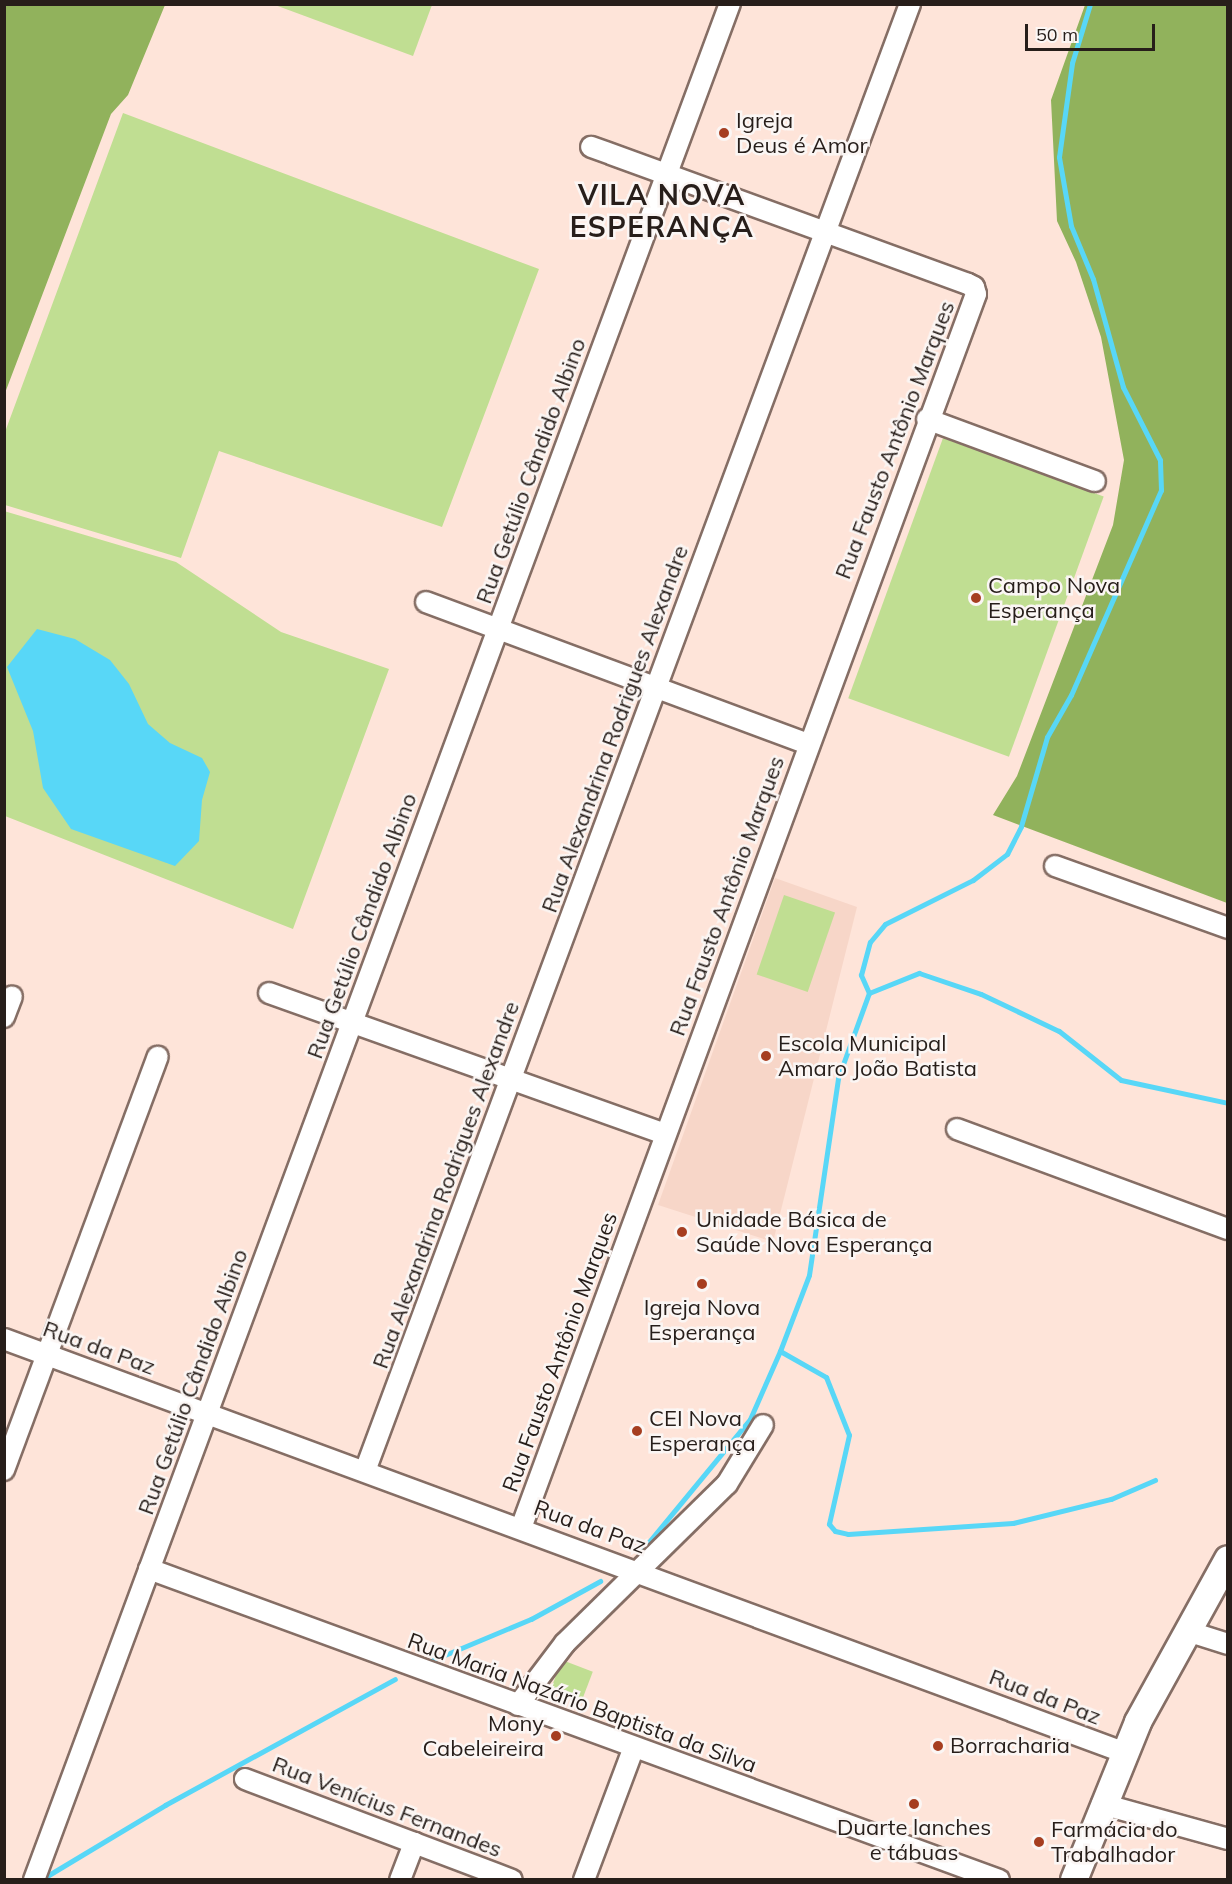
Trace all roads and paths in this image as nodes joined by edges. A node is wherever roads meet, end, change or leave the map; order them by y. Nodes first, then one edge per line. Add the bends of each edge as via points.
1 (730, 4) edge
2 (910, 4) edge
3 (591, 147) dead end
4 (667, 175) junction
5 (825, 233) junction
6 (927, 419) junction
7 (1095, 481) dead end
8 (426, 602) dead end
9 (498, 629) junction
10 (656, 687) junction
11 (808, 744) junction
12 (1055, 867) dead end
13 (1227, 928) edge
14 (269, 993) dead end
15 (12, 996) dead end
16 (4, 1017) edge
17 (352, 1023) junction
18 (158, 1057) dead end
19 (511, 1079) junction
20 (957, 1129) dead end
21 (665, 1134) junction
22 (1227, 1229) edge
23 (4, 1339) edge
24 (48, 1354) junction
25 (207, 1413) junction
26 (763, 1425) dead end
27 (4, 1470) edge
28 (365, 1471) junction
29 (521, 1528) junction
30 (1227, 1559) edge
31 (149, 1569) junction
32 (641, 1572) junction
33 (1187, 1631) junction
34 (1227, 1644) edge
35 (518, 1705) junction
36 (634, 1747) junction
37 (1123, 1752) junction
38 (244, 1779) dead end
39 (1102, 1804) junction
40 (1227, 1839) edge
41 (414, 1843) junction
42 (36, 1872) edge
43 (400, 1880) edge
44 (512, 1880) edge
45 (584, 1880) edge
46 (999, 1880) edge
47 (1074, 1880) edge

1 - 4 street, Rua Getúlio Cândido Albino
2 - 5 street, Rua Alexandrina Rodrigues Alexandre
3 - 4 street
4 - 5 street
4 - 9 street, Rua Getúlio Cândido Albino
5 - 6 street, Rua Fausto Antônio Marques via 974,287 975,294
5 - 10 street, Rua Alexandrina Rodrigues Alexandre
6 - 7 street
6 - 11 street, Rua Fausto Antônio Marques
8 - 9 street
9 - 10 street
9 - 17 street, Rua Getúlio Cândido Albino
10 - 11 street
10 - 19 street, Rua Alexandrina Rodrigues Alexandre
11 - 21 street, Rua Fausto Antônio Marques
12 - 13 street
14 - 17 street
15 - 16 street
17 - 19 street
17 - 25 street, Rua Getúlio Cândido Albino
18 - 24 street
19 - 21 street
19 - 28 street, Rua Alexandrina Rodrigues Alexandre
20 - 22 street
21 - 29 street, Rua Fausto Antônio Marques
23 - 24 street, Rua da Paz
24 - 25 street, Rua da Paz
24 - 27 street
25 - 28 street, Rua da Paz
25 - 31 street, Rua Getúlio Cândido Albino
26 - 32 street via 727,1484
28 - 29 street, Rua da Paz
29 - 32 street, Rua da Paz
30 - 33 main road
31 - 35 street, Rua Maria Nazário Baptista da Silva
31 - 42 street, Rua Getúlio Cândido Albino
32 - 35 street via 565,1643
32 - 37 street, Rua da Paz
33 - 34 street
33 - 37 main road
35 - 36 street, Rua Maria Nazário Baptista da Silva
36 - 45 street
36 - 46 street, Rua Maria Nazário Baptista da Silva
37 - 39 main road
38 - 41 street, Rua Venícius Fernandes
39 - 40 street
39 - 47 main road
41 - 43 street
41 - 44 street, Rua Venícius Fernandes

